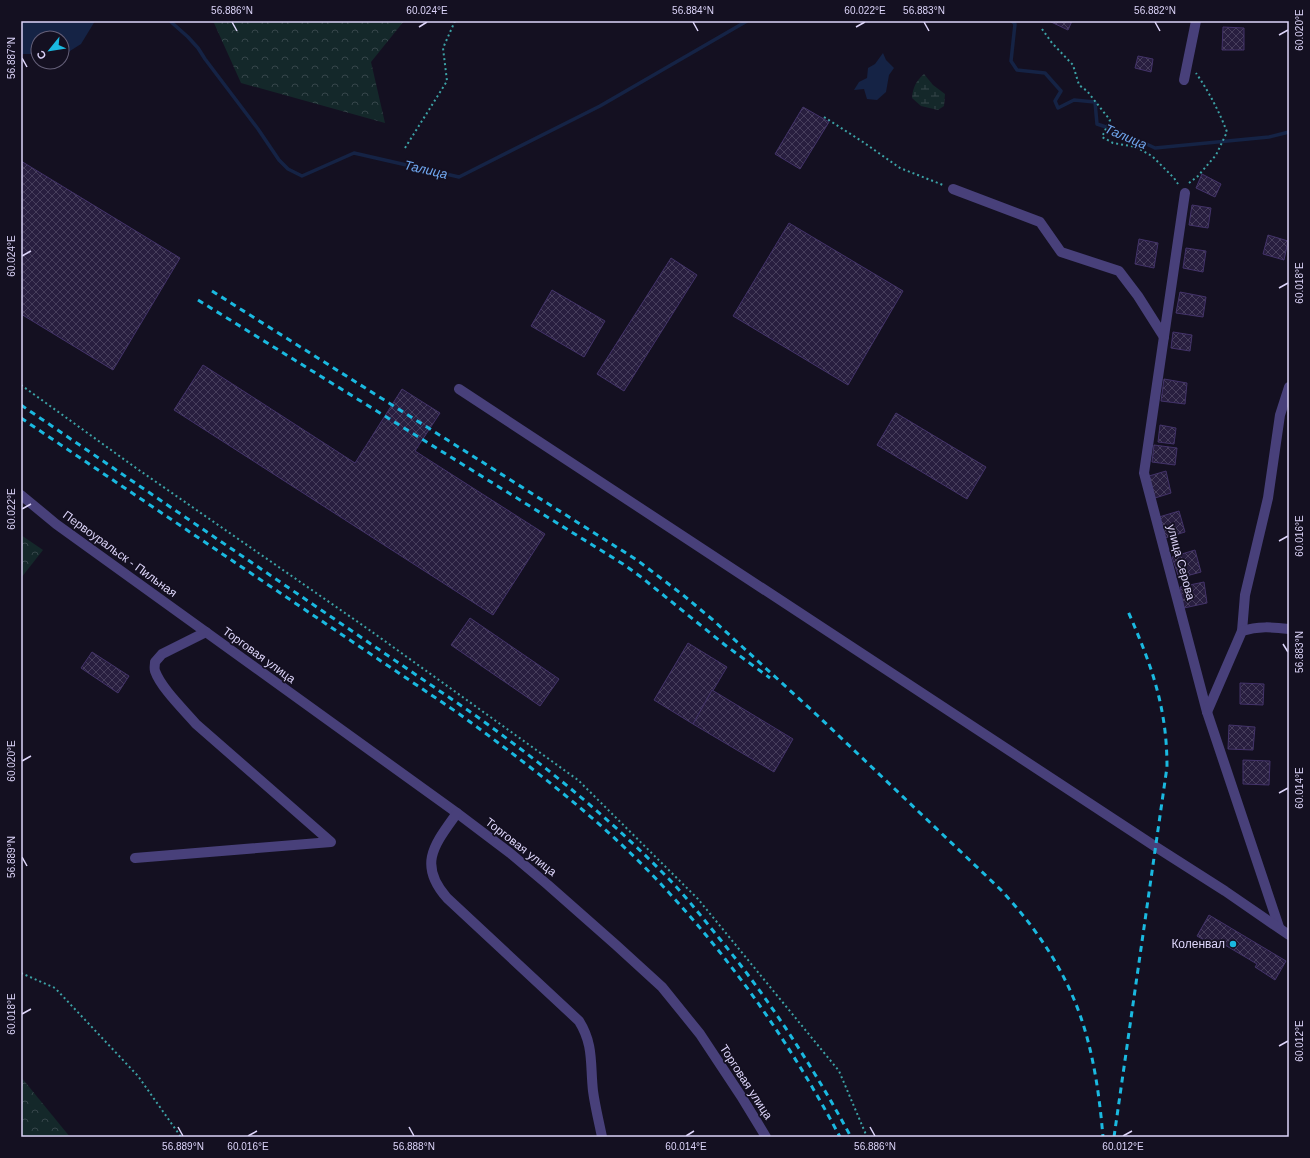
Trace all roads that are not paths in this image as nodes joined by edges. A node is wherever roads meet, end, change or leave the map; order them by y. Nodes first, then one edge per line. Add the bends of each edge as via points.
1 (1196, 21) edge
2 (1184, 80) dead end
3 (953, 189) road end
4 (1184, 193) road end
5 (1164, 337) junction
6 (1289, 387) edge
7 (459, 389) dead end
8 (21, 495) edge
9 (1289, 629) edge
10 (1242, 631) junction
11 (206, 632) junction
12 (1207, 712) junction
13 (457, 813) junction
14 (135, 858) dead end
15 (1279, 927) junction
16 (1289, 935) edge
17 (602, 1137) edge
18 (766, 1137) edge

1 - 2 street
3 - 5 street via 1040,222 1062,252 1119,271
4 - 5 street, улица Серова
5 - 12 street, улица Серова via 1144,473
6 - 10 street via 1280,415 1268,498 1245,595
7 - 15 street
8 - 11 street, Первоуральск - Пильная via 56,524
9 - 10 street via 1266,627
10 - 12 street
11 - 13 street, Торговая улица
11 - 14 street via 162,654 154,662 155,671 164,686 196,724 331,842
12 - 15 street, улица Серова
13 - 17 street via 437,841 433,852 431,864 438,887 579,1021 586,1031
13 - 18 street, Торговая улица via 548,885 662,987 704,1040
15 - 16 street

